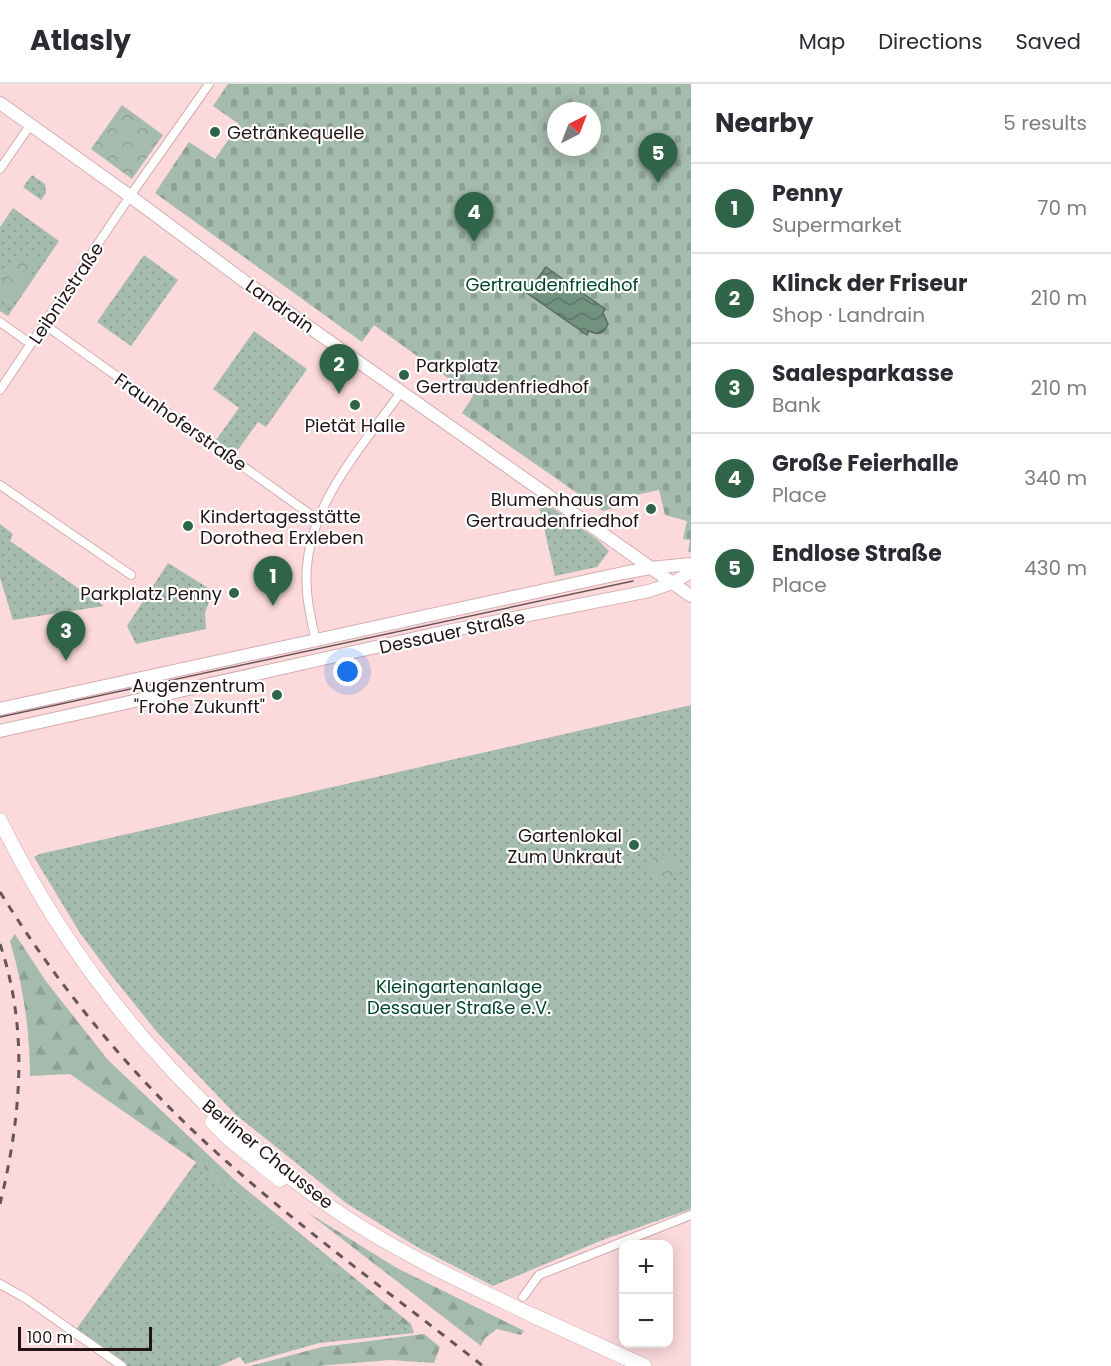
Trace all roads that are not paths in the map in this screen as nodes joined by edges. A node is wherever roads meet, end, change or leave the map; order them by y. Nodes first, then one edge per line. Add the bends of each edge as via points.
1 (209, 84) edge
2 (0, 103) edge
3 (31, 124) junction
4 (0, 169) edge
5 (130, 196) junction
6 (0, 322) edge
7 (45, 325) junction
8 (31, 344) junction
9 (0, 390) edge
10 (401, 392) junction
11 (0, 485) edge
12 (318, 520) junction
13 (691, 564) edge
14 (650, 568) junction
15 (691, 572) edge
16 (131, 575) dead end
17 (672, 583) junction
18 (638, 593) junction
19 (691, 596) edge
20 (316, 640) junction
21 (0, 709) edge
22 (0, 730) edge
23 (0, 820) edge
24 (0, 839) edge
25 (691, 1215) edge
26 (0, 1284) edge
27 (523, 1297) dead end
28 (530, 1319) junction
29 (122, 1366) edge
30 (623, 1366) edge
31 (644, 1366) edge

1 - 5 street, Leibnizstraße
2 - 3 main road, Landrain
3 - 4 street
3 - 5 main road, Landrain
5 - 7 street, Leibnizstraße
5 - 10 main road, Landrain
6 - 8 street
7 - 8 street, Leibnizstraße
7 - 12 street, Fraunhoferstraße
8 - 9 street, Leibnizstraße
10 - 12 street via 347,467
10 - 14 main road, Landrain
11 - 16 street
12 - 20 street via 306,579
13 - 14 main road, Dessauer Straße
14 - 17 main road, Landrain
14 - 18 main road
14 - 20 main road, Dessauer Straße
15 - 17 main road, Dessauer Straße
17 - 18 main road, Dessauer Straße
17 - 19 main road
18 - 22 main road, Dessauer Straße
20 - 21 main road, Dessauer Straße
23 - 28 main road, Berliner Chaussee via 41,896 92,972 165,1063 198,1096 276,1165 347,1218
24 - 28 main road, Berliner Chaussee via 54,932 107,1008 230,1140 342,1223 406,1262
25 - 27 street via 539,1275
26 - 29 street
28 - 30 highway, Berliner Chaussee
28 - 31 highway, Berliner Chaussee

